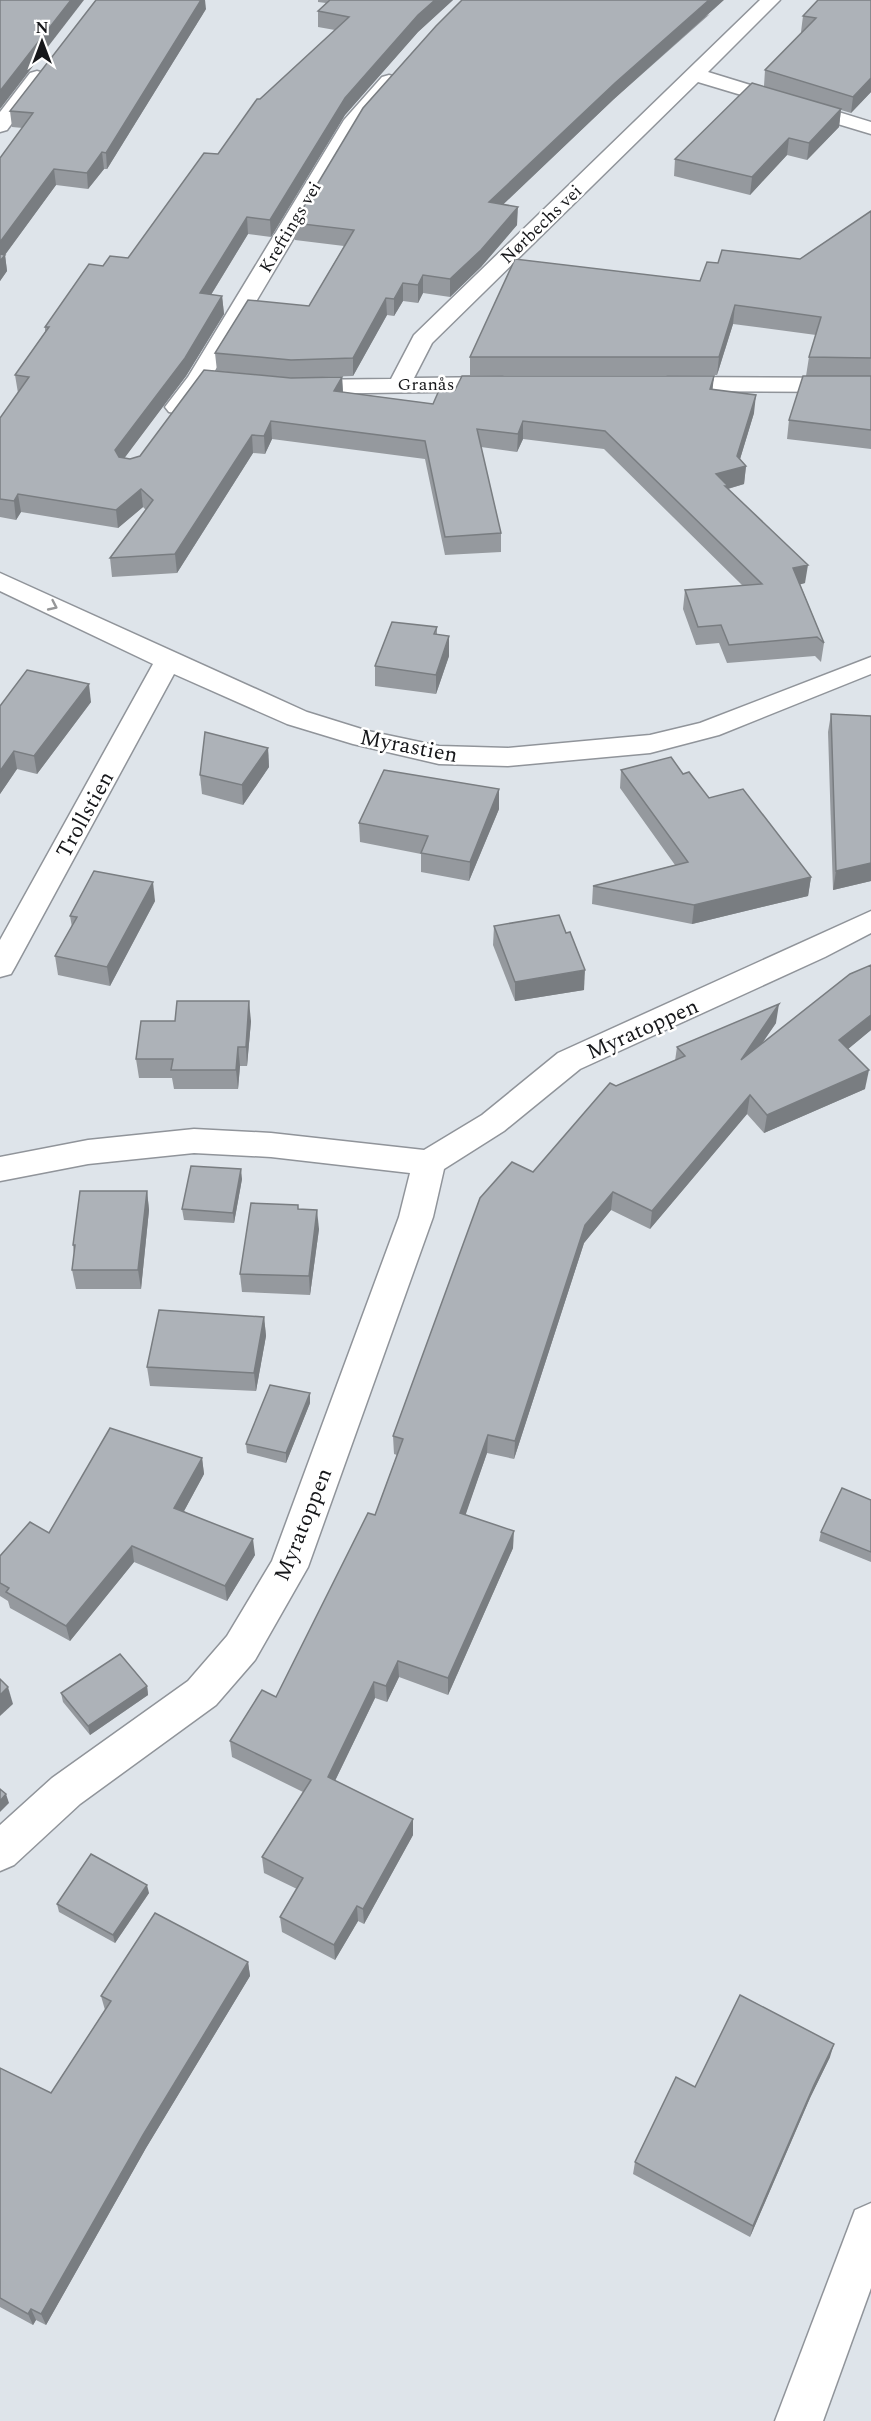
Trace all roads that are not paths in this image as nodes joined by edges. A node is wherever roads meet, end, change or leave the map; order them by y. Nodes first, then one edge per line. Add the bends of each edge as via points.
1 (771, 0) edge
2 (405, 62) edge
3 (47, 64) edge
4 (694, 74) junction
5 (0, 126) edge
6 (871, 128) edge
7 (198, 379) junction
8 (222, 381) edge
9 (400, 384) junction
10 (530, 384) edge
11 (647, 384) edge
12 (871, 385) edge
13 (280, 386) edge
14 (165, 424) edge
15 (0, 581) edge
16 (168, 661) junction
17 (871, 665) edge
18 (871, 921) edge
19 (0, 967) edge
20 (429, 1163) junction
21 (0, 1169) edge
22 (0, 1852) edge
23 (871, 2226) edge
24 (799, 2421) edge

1 - 4 street, Nørbechs vei
2 - 7 street, Kreftings vei via 354,120
3 - 5 street
4 - 6 street
4 - 9 street, Nørbechs vei via 422,340
7 - 8 street
7 - 14 street, Kreftings vei
9 - 10 street, Granås
9 - 13 street, Granås
11 - 12 street
15 -> 16 street, Myrastien
16 - 17 street, Myrastien via 297,718 363,738 439,755 507,757 650,744 709,729
16 - 19 street, Trollstien
18 - 20 street, Myratoppen via 814,951 569,1061 494,1123
20 - 21 street via 272,1145 194,1141 88,1152
20 - 22 street, Myratoppen via 416,1217 289,1567 241,1648 202,1693 66,1791
23 - 24 street

